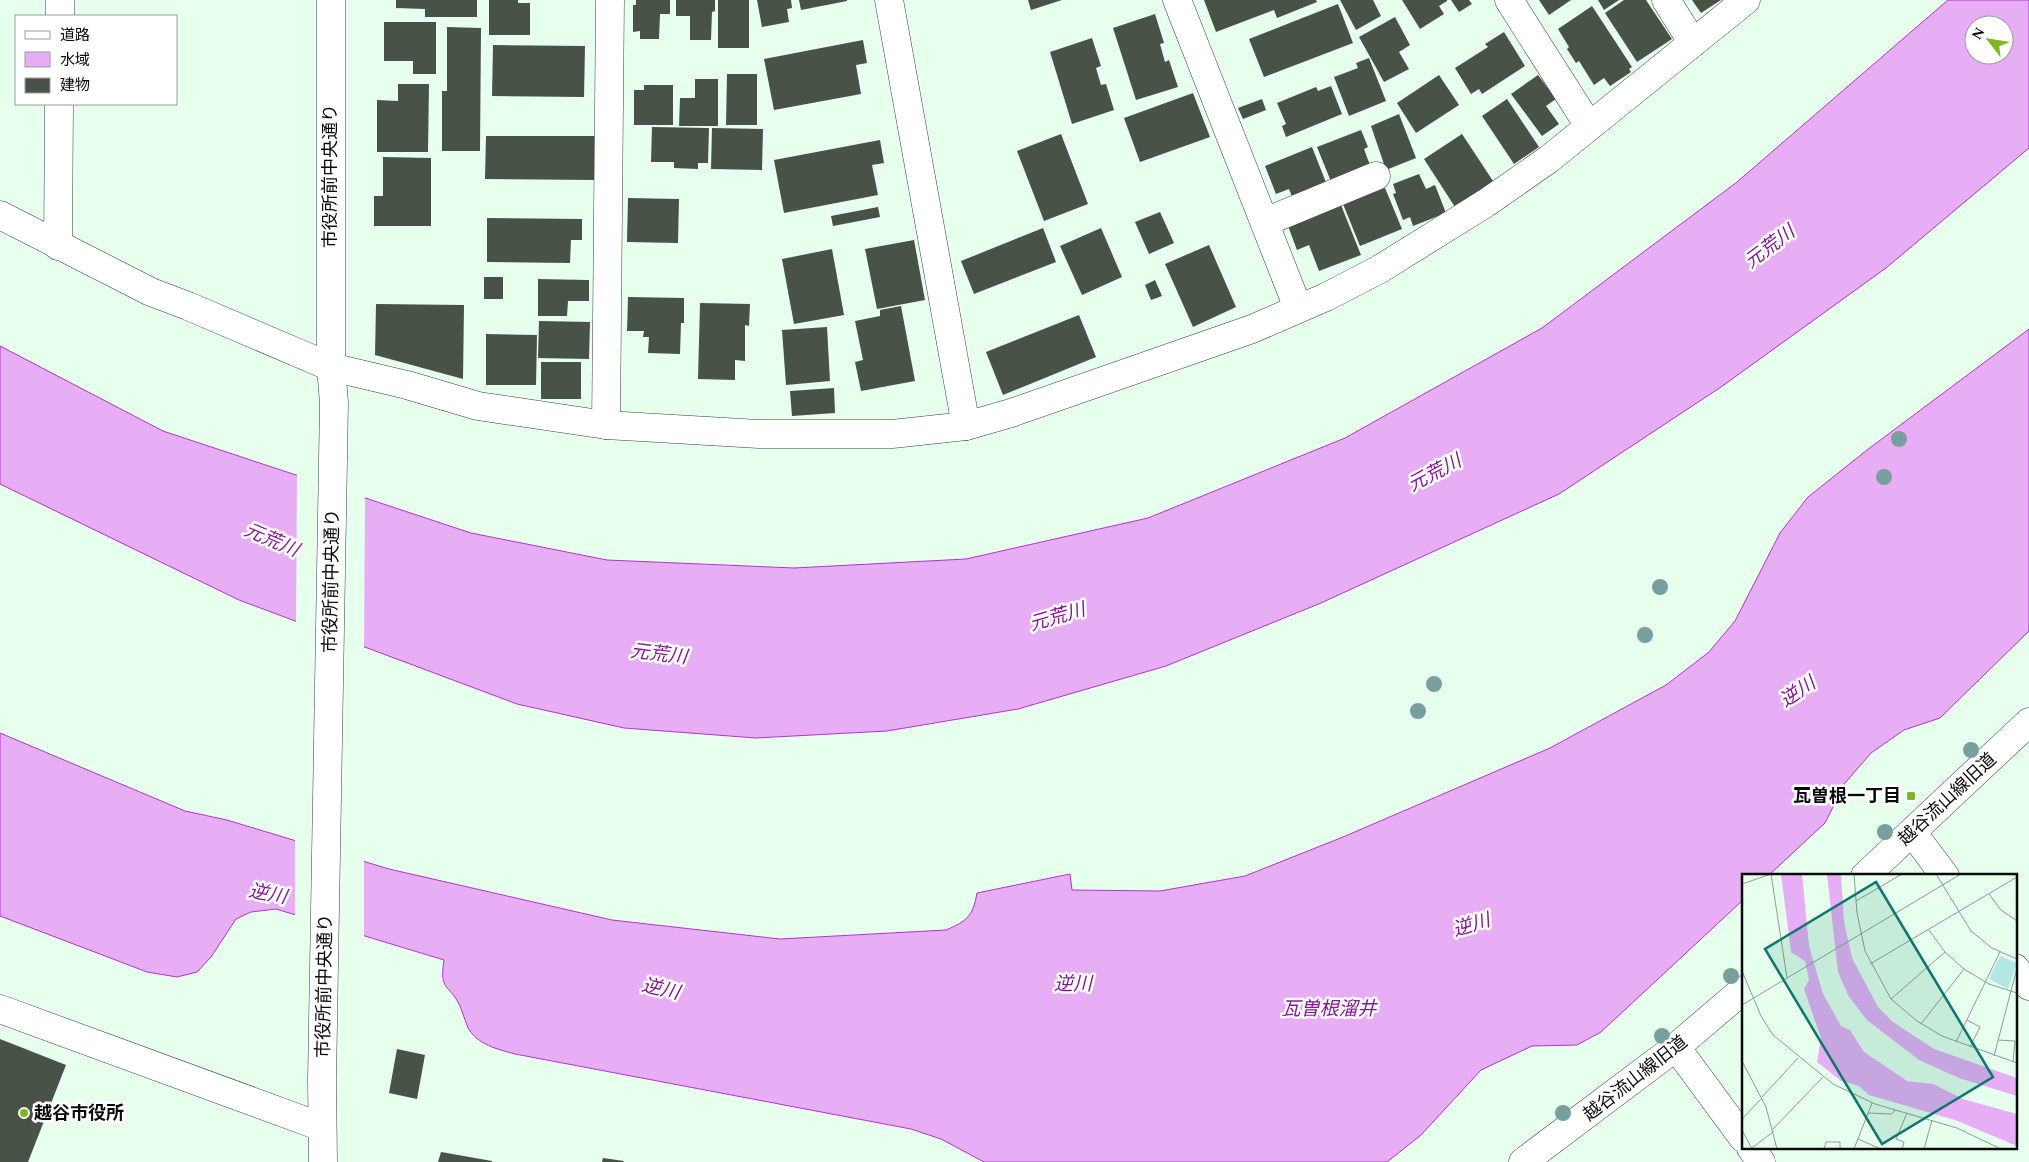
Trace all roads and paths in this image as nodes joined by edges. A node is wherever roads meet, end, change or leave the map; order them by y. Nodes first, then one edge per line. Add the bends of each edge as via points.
1 (60, 0) edge
2 (331, 0) edge
3 (610, 0) edge
4 (889, 0) edge
5 (1177, 0) edge
6 (1509, 0) edge
7 (1666, 0) edge
8 (1746, 0) edge
9 (60, 15) edge
10 (1693, 43) junction
11 (59, 105) edge
12 (1589, 126) junction
13 (1376, 176) dead end
14 (0, 215) edge
15 (1265, 222) junction
16 (58, 246) junction
17 (1298, 308) junction
18 (331, 367) junction
19 (606, 425) junction
20 (966, 426) junction
21 (2029, 722) edge
22 (1912, 832) junction
23 (1867, 874) edge
24 (1944, 874) edge
25 (2016, 969) edge
26 (2029, 986) edge
27 (1742, 991) edge
28 (0, 1009) edge
29 (1676, 1047) junction
30 (1739, 1124) edge
31 (322, 1127) junction
32 (1752, 1150) edge
33 (323, 1162) edge
34 (1523, 1162) edge
35 (1761, 1162) edge

1 - 9 street
2 - 18 street, 市役所前中央通り
3 - 19 street
4 - 20 street
5 - 15 street
6 - 12 street
7 - 10 street
8 - 10 street
10 - 12 street
11 - 16 street
12 - 17 street via 1486,203 1380,269
13 - 15 street
14 - 16 street
15 - 17 street
16 - 18 street via 150,292
17 - 20 street via 1252,329
18 - 19 street via 478,406
18 - 31 street, 市役所前中央通り via 334,403
19 - 20 street via 759,434 892,434
21 - 22 street, 越谷流山線旧道
22 - 23 street, 越谷流山線旧道
22 - 24 street
25 - 26 street
27 - 29 street, 越谷流山線旧道
28 - 31 street
29 - 30 street
29 - 34 street, 越谷流山線旧道
31 - 33 street, 市役所前中央通り
32 - 35 street

